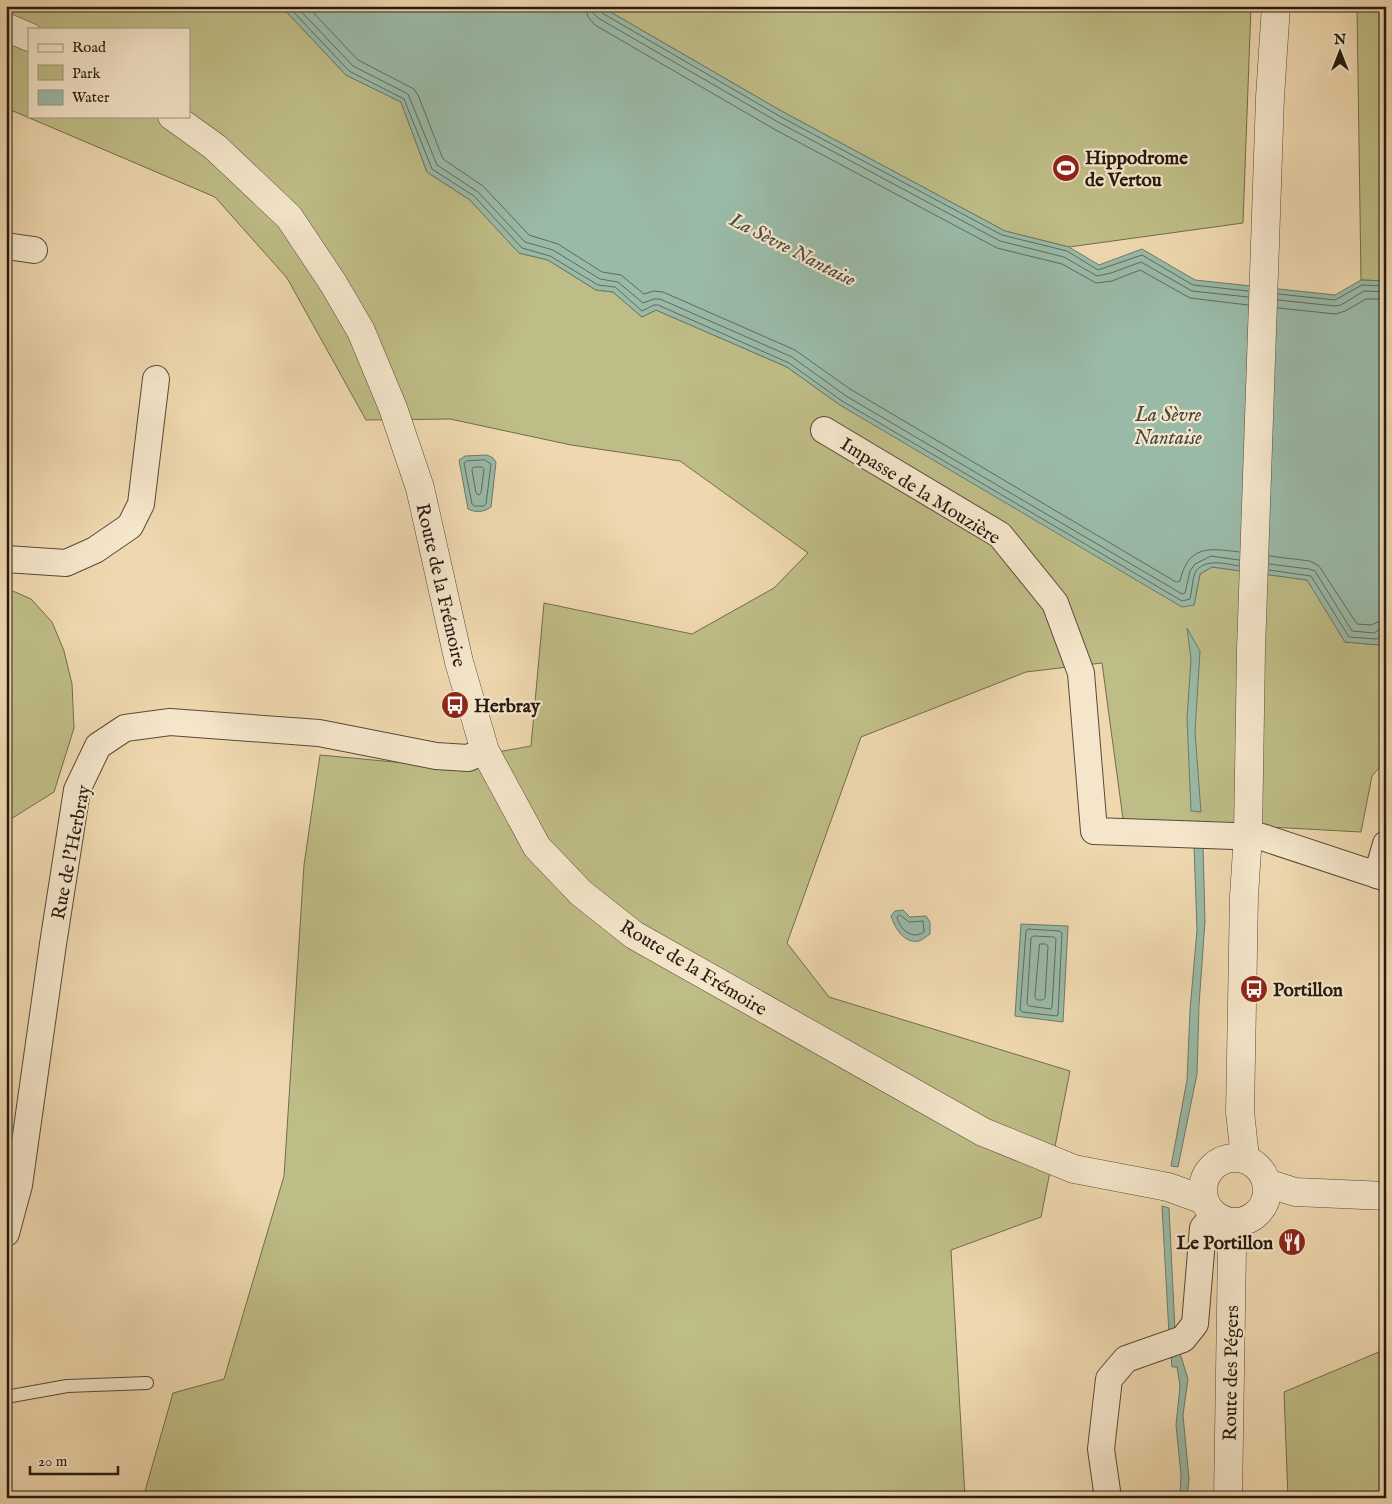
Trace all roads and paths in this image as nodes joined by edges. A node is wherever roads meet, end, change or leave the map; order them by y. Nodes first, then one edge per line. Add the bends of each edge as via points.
1 (1276, 6) edge
2 (6, 27) edge
3 (28, 37) edge
4 (175, 118) edge
5 (6, 246) edge
6 (34, 250) dead end
7 (156, 379) dead end
8 (824, 430) dead end
9 (6, 558) edge
10 (485, 751) junction
11 (1248, 835) junction
12 (1386, 844) edge
13 (1381, 876) edge
14 (1234, 1159) junction
15 (1266, 1193) junction
16 (1386, 1196) edge
17 (1217, 1208) junction
18 (6, 1233) edge
19 (147, 1383) dead end
20 (6, 1397) edge
21 (1108, 1498) edge
22 (1228, 1498) edge

1 - 11 street via 1251,650
2 - 3 street
4 - 10 street, Route de la Frémoire via 215,147 289,217 361,331 393,408 420,488 459,662
5 - 6 street
7 - 9 street via 141,504 130,526 95,550 66,563
8 - 11 street, Impasse de la Mouzière via 1000,534 1056,603 1081,673 1094,831
10 - 17 street, Route de la Frémoire via 537,847 581,893 634,935 982,1132 1074,1169 1168,1187
10 - 18 street, Rue de l'Herbray via 468,758 436,756 319,733 170,722 125,728 98,746 77,790 19,1184
11 - 13 street
11 - 14 street via 1240,1112
12 - 13 street
14 - 15 street via 1255,1164 1263,1172
14 - 17 street via 1215,1164 1208,1172
15 - 16 street
15 - 17 street via 1259,1212 1251,1218
17 - 21 street via 1203,1228 1195,1324 1184,1339 1126,1359 1109,1379 1101,1449
17 - 22 street, Route des Pégers via 1232,1248
19 - 20 lane via 67,1386

